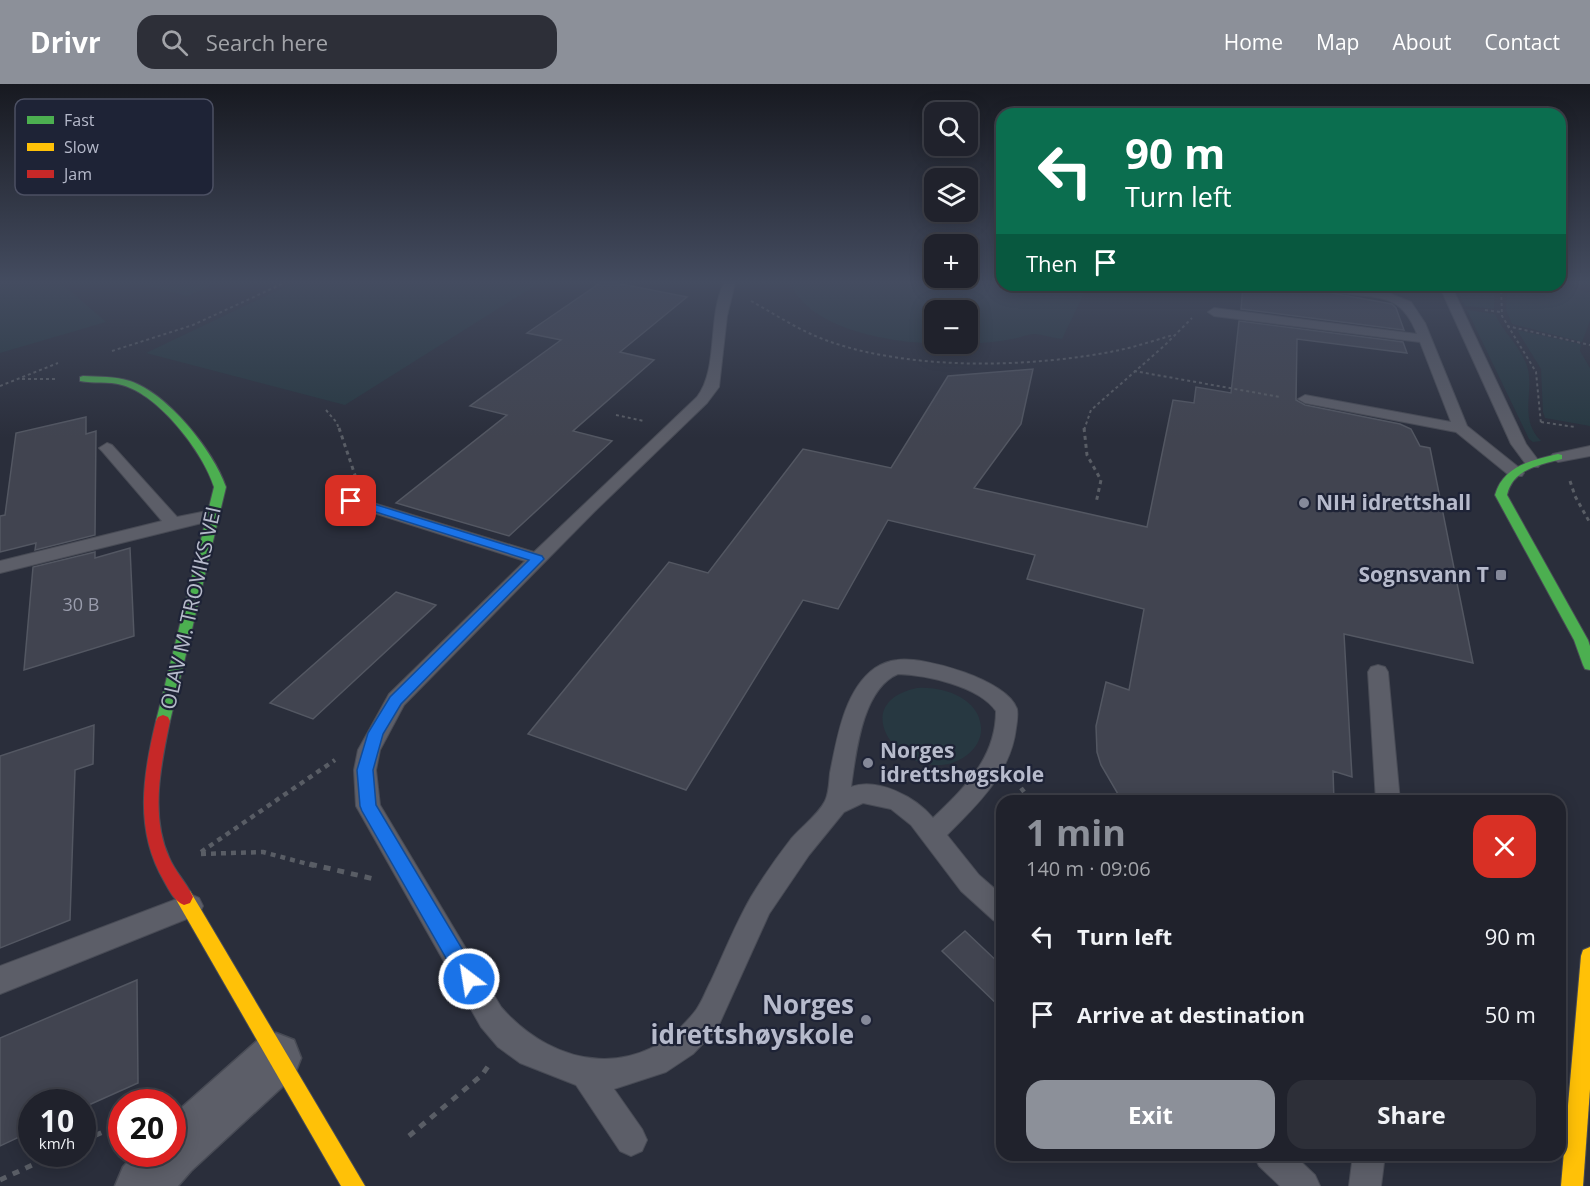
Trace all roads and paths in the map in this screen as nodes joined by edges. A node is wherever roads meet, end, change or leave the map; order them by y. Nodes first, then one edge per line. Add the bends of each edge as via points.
1 (166, 334) edge
2 (718, 334) edge
3 (813, 334) edge
4 (1388, 334) edge
5 (1423, 334) edge
6 (1468, 334) edge
7 (1512, 334) edge
8 (1544, 334) edge
9 (1173, 335) joint
10 (1424, 339) junction
11 (1590, 345) edge
12 (103, 353) dead end
13 (67, 360) dead end
14 (1134, 371) junction
15 (18, 379) junction
16 (83, 379) joint
17 (0, 386) edge
18 (1284, 397) dead end
19 (1305, 399) dead end
20 (326, 410) dead end
21 (1540, 422) junction
22 (1461, 428) junction
23 (1579, 428) dead end
24 (1544, 430) dead end
25 (107, 448) dead end
26 (1590, 451) edge
27 (1558, 457) joint
28 (1533, 464) junction
29 (1515, 473) junction
30 (1568, 477) dead end
31 (357, 503) joint
32 (1096, 503) dead end
33 (212, 515) junction
34 (173, 523) junction
35 (1590, 523) edge
36 (538, 559) junction
37 (0, 567) edge
38 (1590, 665) edge
39 (1378, 672) dead end
40 (338, 759) dead end
41 (1021, 788) dead end
42 (1026, 795) edge
43 (1388, 795) edge
44 (836, 805) junction
45 (932, 834) junction
46 (380, 880) dead end
47 (190, 906) junction
48 (996, 907) edge
49 (1590, 956) edge
50 (0, 981) edge
51 (276, 1058) junction
52 (586, 1074) junction
53 (482, 1075) dead end
54 (409, 1136) dead end
55 (186, 1140) edge
56 (631, 1140) dead end
57 (1277, 1161) edge
58 (1368, 1161) edge
59 (28, 1167) edge
60 (159, 1167) edge
61 (0, 1180) edge
62 (142, 1186) edge
63 (354, 1186) edge
64 (1304, 1186) edge
65 (1365, 1186) edge
66 (1572, 1186) edge

1 - 12 path
2 - 36 lane via 712,387 702,400
3 - 9 path via 862,350 938,362 1002,364 1121,349
4 - 10 lane
5 - 10 lane
6 - 28 lane via 1522,449
7 - 21 path via 1536,372
8 - 11 path
9 - 14 path
10 - 22 lane
13 - 15 path
14 - 18 path
14 - 32 path via 1100,399 1085,421 1084,449 1101,480
15 - 16 path
15 - 17 path
16 - 33 street, OLAV M. TROVIKS VEI via 114,380 148,394 214,469 220,487
19 - 22 lane
20 - 31 path via 337,423
21 - 23 path
21 - 24 path
22 - 29 lane
25 - 34 lane
26 - 27 lane
27 - 28 street
28 - 29 street
29 - 38 street via 1502,484 1501,495 1581,640
30 - 35 path
31 - 36 lane
33 - 34 lane
33 - 47 street, OLAV M. TROVIKS VEI via 155,756 152,802 153,835 167,874
34 - 37 lane
36 - 52 lane via 396,700 369,750 366,787 368,806 491,1017 508,1037 530,1053
39 - 43 lane
40 - 46 path via 198,855 263,852
41 - 42 path
44 - 45 lane via 861,793 898,801
44 - 45 lane via 856,709 873,680 898,667 921,669 977,685 1006,709 1000,751 981,784
44 - 52 lane via 800,847 760,906 707,1019 683,1044 656,1062 617,1074
45 - 48 lane via 970,883
47 - 50 lane
47 - 51 street, OLAV M. TROVIKS VEI
49 - 66 street
51 - 55 street
51 - 63 street, OLAV M. TROVIKS VEI
52 - 56 lane
53 - 54 path
57 - 64 lane
58 - 65 lane
59 - 61 path
60 - 62 street

